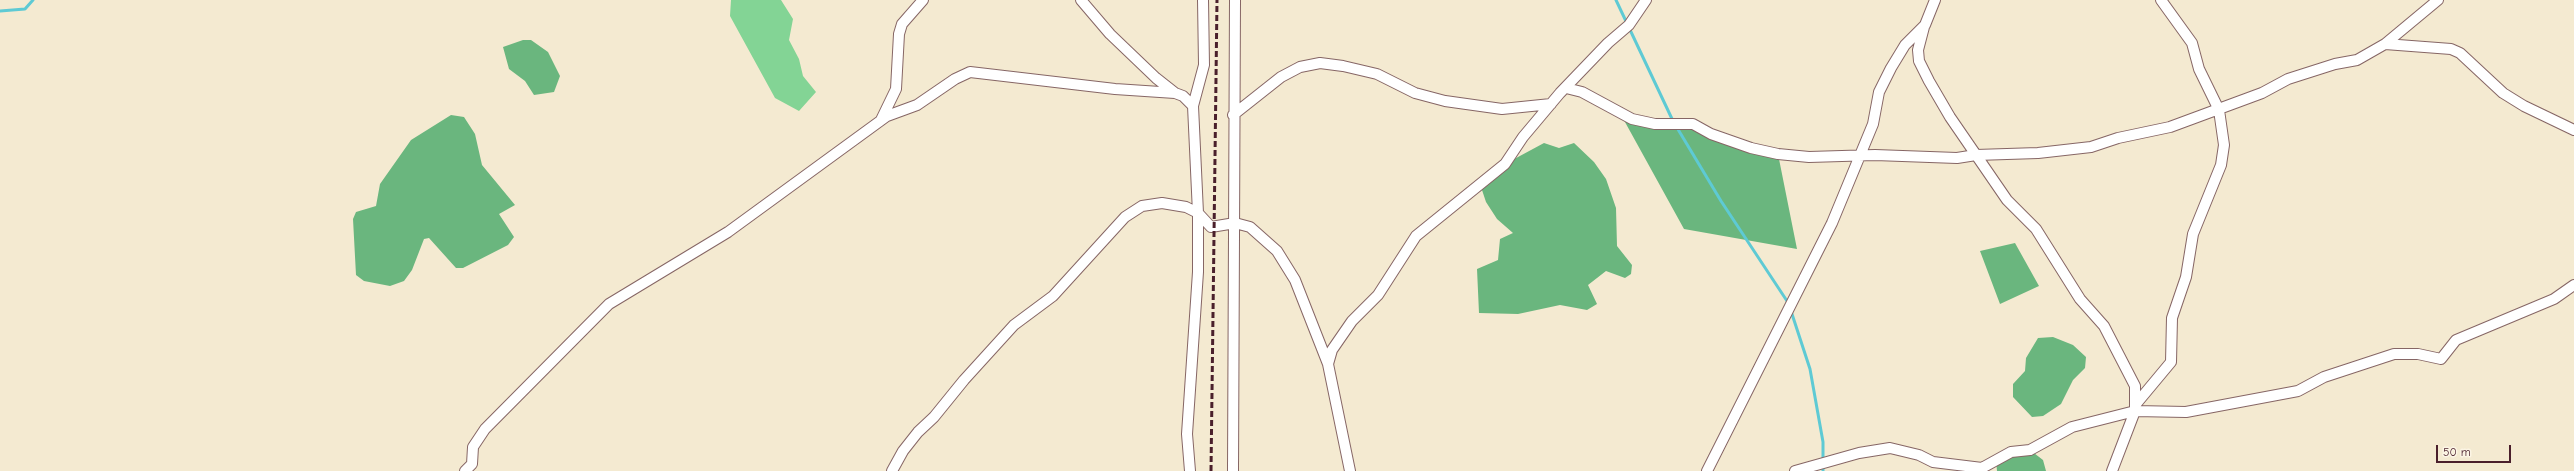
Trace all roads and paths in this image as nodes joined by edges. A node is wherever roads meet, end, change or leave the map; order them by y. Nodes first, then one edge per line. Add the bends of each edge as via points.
1 (923, 0) edge
2 (1081, 0) edge
3 (1203, 0) edge
4 (1235, 0) edge
5 (1646, 0) edge
6 (1936, 0) edge
7 (2161, 0) edge
8 (2438, 0) edge
9 (1925, 26) junction
10 (2385, 44) junction
11 (1566, 88) junction
12 (1175, 93) junction
13 (1551, 104) junction
14 (1193, 106) junction
15 (2219, 110) junction
16 (1233, 115) junction
17 (880, 121) junction
18 (2574, 130) edge
19 (1976, 155) junction
20 (1861, 156) junction
21 (1198, 213) junction
22 (1235, 223) junction
23 (2574, 286) edge
24 (1328, 364) junction
25 (2136, 407) junction
26 (893, 467) edge
27 (465, 471) edge
28 (886, 471) edge
29 (1190, 471) edge
30 (1233, 471) edge
31 (1350, 471) edge
32 (1707, 471) edge
33 (1795, 471) edge
34 (2112, 471) edge

1 - 17 street via 902,24 899,34 896,89
2 - 12 street via 1110,34
3 - 14 street via 1204,65
4 - 16 street
5 - 11 street via 1629,25 1608,43
6 - 9 street
7 - 15 street via 2192,43 2199,69
8 - 10 street
9 - 19 street via 1918,50 1919,62
9 - 20 street via 1906,45 1879,92 1873,124
10 - 15 street via 2357,60 2288,79 2262,93
10 - 18 street via 2450,49 2460,53 2503,93
11 - 13 street
11 - 20 street via 1582,92 1632,119 1655,124 1693,124 1711,134 1751,148 1808,157
12 - 14 street via 1183,96
12 - 17 street via 1115,89 970,72 955,79 921,103
13 - 16 street via 1502,109 1445,101 1415,93 1377,74 1320,63 1300,67 1281,77
13 - 24 street via 1523,137 1505,164 1416,236 1378,295 1352,321 1332,350
14 - 21 street
15 - 19 street via 2170,127 2118,138 2091,147 2038,153
15 - 25 street via 2224,145 2221,165 2193,234 2186,277 2172,318 2171,362
16 - 22 street
17 - 27 street via 728,232 609,304 485,429 473,447 472,464
19 - 20 street via 1956,158
19 - 25 street via 2007,200 2036,229 2080,299 2104,326 2135,386
20 - 32 street via 1808,273
21 - 22 street via 1211,227
21 - 26 street via 1184,206 1162,204 1142,206 1124,217 1053,296 1018,322 998,341 934,417 918,432
21 - 29 street via 1196,328 1187,434
22 - 24 street via 1258,232 1277,251 1295,280
22 - 30 street
23 - 25 street via 2554,299 2456,340 2441,359 2418,354 2394,354 2324,377 2298,391 2186,412
24 - 31 street
25 - 33 street via 2072,426 2030,450 2011,452 1982,468 1933,462 1919,455 1890,448 1859,453
25 - 34 street
26 - 28 street

